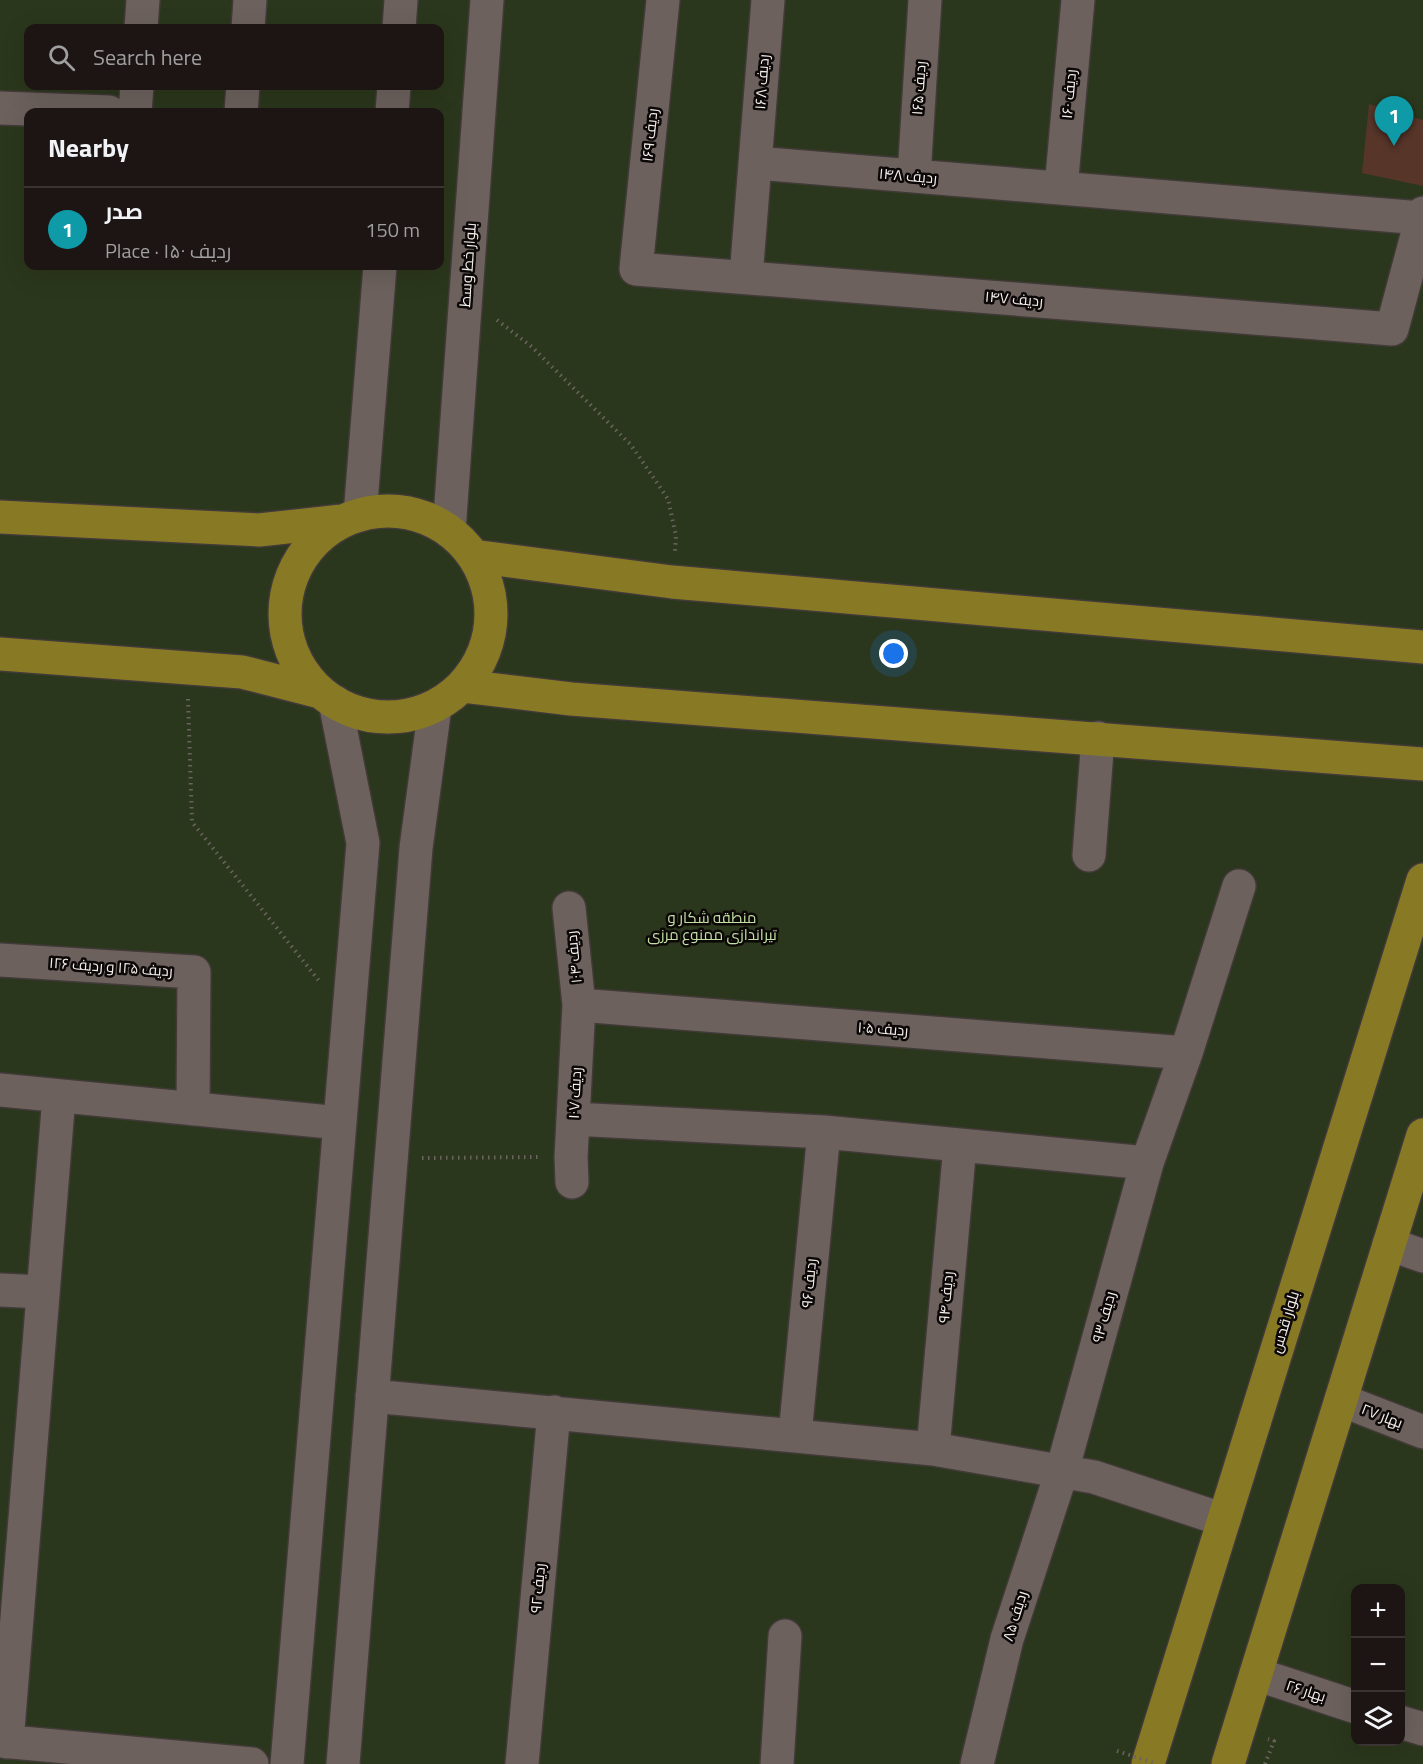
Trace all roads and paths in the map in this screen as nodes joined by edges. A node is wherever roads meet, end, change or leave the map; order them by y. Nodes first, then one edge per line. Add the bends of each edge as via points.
1 (143, 0) edge
2 (250, 0) edge
3 (401, 0) edge
4 (487, 0) edge
5 (663, 0) edge
6 (768, 0) edge
7 (925, 0) edge
8 (1078, 0) edge
9 (141, 24) edge
10 (248, 24) edge
11 (399, 24) edge
12 (137, 90) edge
13 (243, 90) edge
14 (394, 90) edge
15 (0, 108) edge
16 (135, 108) edge
17 (241, 108) edge
18 (392, 108) edge
19 (24, 109) edge
20 (756, 163) junction
21 (914, 176) junction
22 (1061, 188) junction
23 (1422, 215) edge
24 (636, 269) joint
25 (380, 270) edge
26 (746, 277) junction
27 (466, 296) junction
28 (0, 517) edge
29 (351, 518) junction
30 (449, 531) junction
31 (473, 556) junction
32 (672, 582) junction
33 (1419, 649) edge
34 (0, 654) edge
35 (187, 668) junction
36 (463, 686) junction
37 (328, 697) junction
38 (435, 707) junction
39 (1098, 738) junction
40 (1423, 740) edge
41 (1408, 762) edge
42 (1089, 855) dead end
43 (1423, 880) edge
44 (1239, 886) dead end
45 (568, 908) dead end
46 (0, 960) edge
47 (579, 1005) junction
48 (349, 1019) junction
49 (1186, 1053) junction
50 (0, 1090) edge
51 (59, 1096) junction
52 (193, 1109) junction
53 (573, 1119) junction
54 (340, 1123) junction
55 (824, 1132) junction
56 (1423, 1135) edge
57 (960, 1145) junction
58 (391, 1159) junction
59 (1147, 1163) junction
60 (571, 1169) joint
61 (1389, 1244) junction
62 (1423, 1256) edge
63 (0, 1290) edge
64 (44, 1292) junction
65 (372, 1396) junction
66 (1341, 1400) junction
67 (554, 1412) junction
68 (1423, 1432) edge
69 (795, 1435) junction
70 (933, 1449) junction
71 (1062, 1472) junction
72 (1224, 1520) junction
73 (785, 1636) dead end
74 (1256, 1674) junction
75 (1351, 1705) edge
76 (1405, 1723) edge
77 (1423, 1729) edge
78 (1274, 1741) dead end
79 (4, 1742) edge
80 (1117, 1750) dead end
81 (252, 1764) edge
82 (287, 1764) edge
83 (343, 1764) edge
84 (522, 1764) edge
85 (777, 1764) edge
86 (977, 1764) edge
87 (1148, 1764) edge
88 (1157, 1764) edge
89 (1228, 1764) edge
90 (1265, 1764) edge

1 - 9 street
2 - 10 street
3 - 11 street
4 - 27 street, بلوار خط وسط
5 - 24 street, ردیف ۱۶۹
6 - 20 street, ردیف ۱۶۸
7 - 21 street, ردیف ۱۶۵
8 - 22 street, ردیف ۱۶۰
12 - 16 street
13 - 17 street
14 - 18 street
15 - 19 street
20 - 21 street, ردیف ۱۴۸
20 - 26 street, ردیف ۱۶۸
21 - 22 street, ردیف ۱۴۸
22 - 23 street, ردیف ۱۴۸
23 - 26 street, ردیف ۱۴۷ via 1392,329
24 - 26 street, ردیف ۱۴۷
25 - 29 street
27 - 30 street, بلوار خط وسط
27 - 32 path via 532,347 631,445 668,499 676,536
28 - 29 main road via 259,530
29 - 30 main road via 401,512 422,516
29 - 37 main road via 319,537 300,560 286,605 289,644 301,670
30 - 31 main road
31 - 32 main road
31 - 36 main road via 488,588 492,623 483,657
32 - 33 main road
34 - 35 main road
35 - 37 main road via 242,672
35 - 48 path via 192,822
36 - 38 main road
36 - 39 main road via 571,699
37 - 38 main road via 367,716 402,717
37 - 48 street via 363,843
38 - 58 street via 416,848
39 - 41 main road
39 - 42 street
40 - 41 main road
43 - 72 main road, بلوار قدس
44 - 49 street, ردیف ۹۳
45 - 47 street, ردیف ۱۰۴
46 - 52 street, ردیف ۱۲۵ و ردیف ۱۲۶ via 194,972
47 - 49 street, ردیف ۱۰۵
47 - 53 street, ردیف ۱۰۷
48 - 54 street
49 - 59 street, ردیف ۹۳
50 - 51 street
51 - 52 street
51 - 64 street
52 - 54 street
53 - 55 street
53 - 60 street, ردیف ۱۰۷
54 - 82 street
55 - 57 street
55 - 69 street, ردیف ۹۶
56 - 61 main road
57 - 59 street
57 - 70 street, ردیف ۹۴
58 - 60 path
58 - 65 street
59 - 71 street, ردیف ۹۳
61 - 62 street
61 - 66 main road
63 - 64 street
64 - 79 street
65 - 67 street
65 - 83 street
66 - 68 street, بهار ۲۷
66 - 74 main road
67 - 69 street
67 - 84 street, ردیف ۹۲
69 - 70 street
70 - 71 street
71 - 72 street via 1094,1477
71 - 86 street, ردیف ۸۵ via 1007,1639
72 - 87 main road, بلوار قدس
73 - 85 street
74 - 75 street, بهار ۲۶
74 - 89 main road
76 - 77 street
78 - 90 path
79 - 81 street
80 - 88 path, bridge

